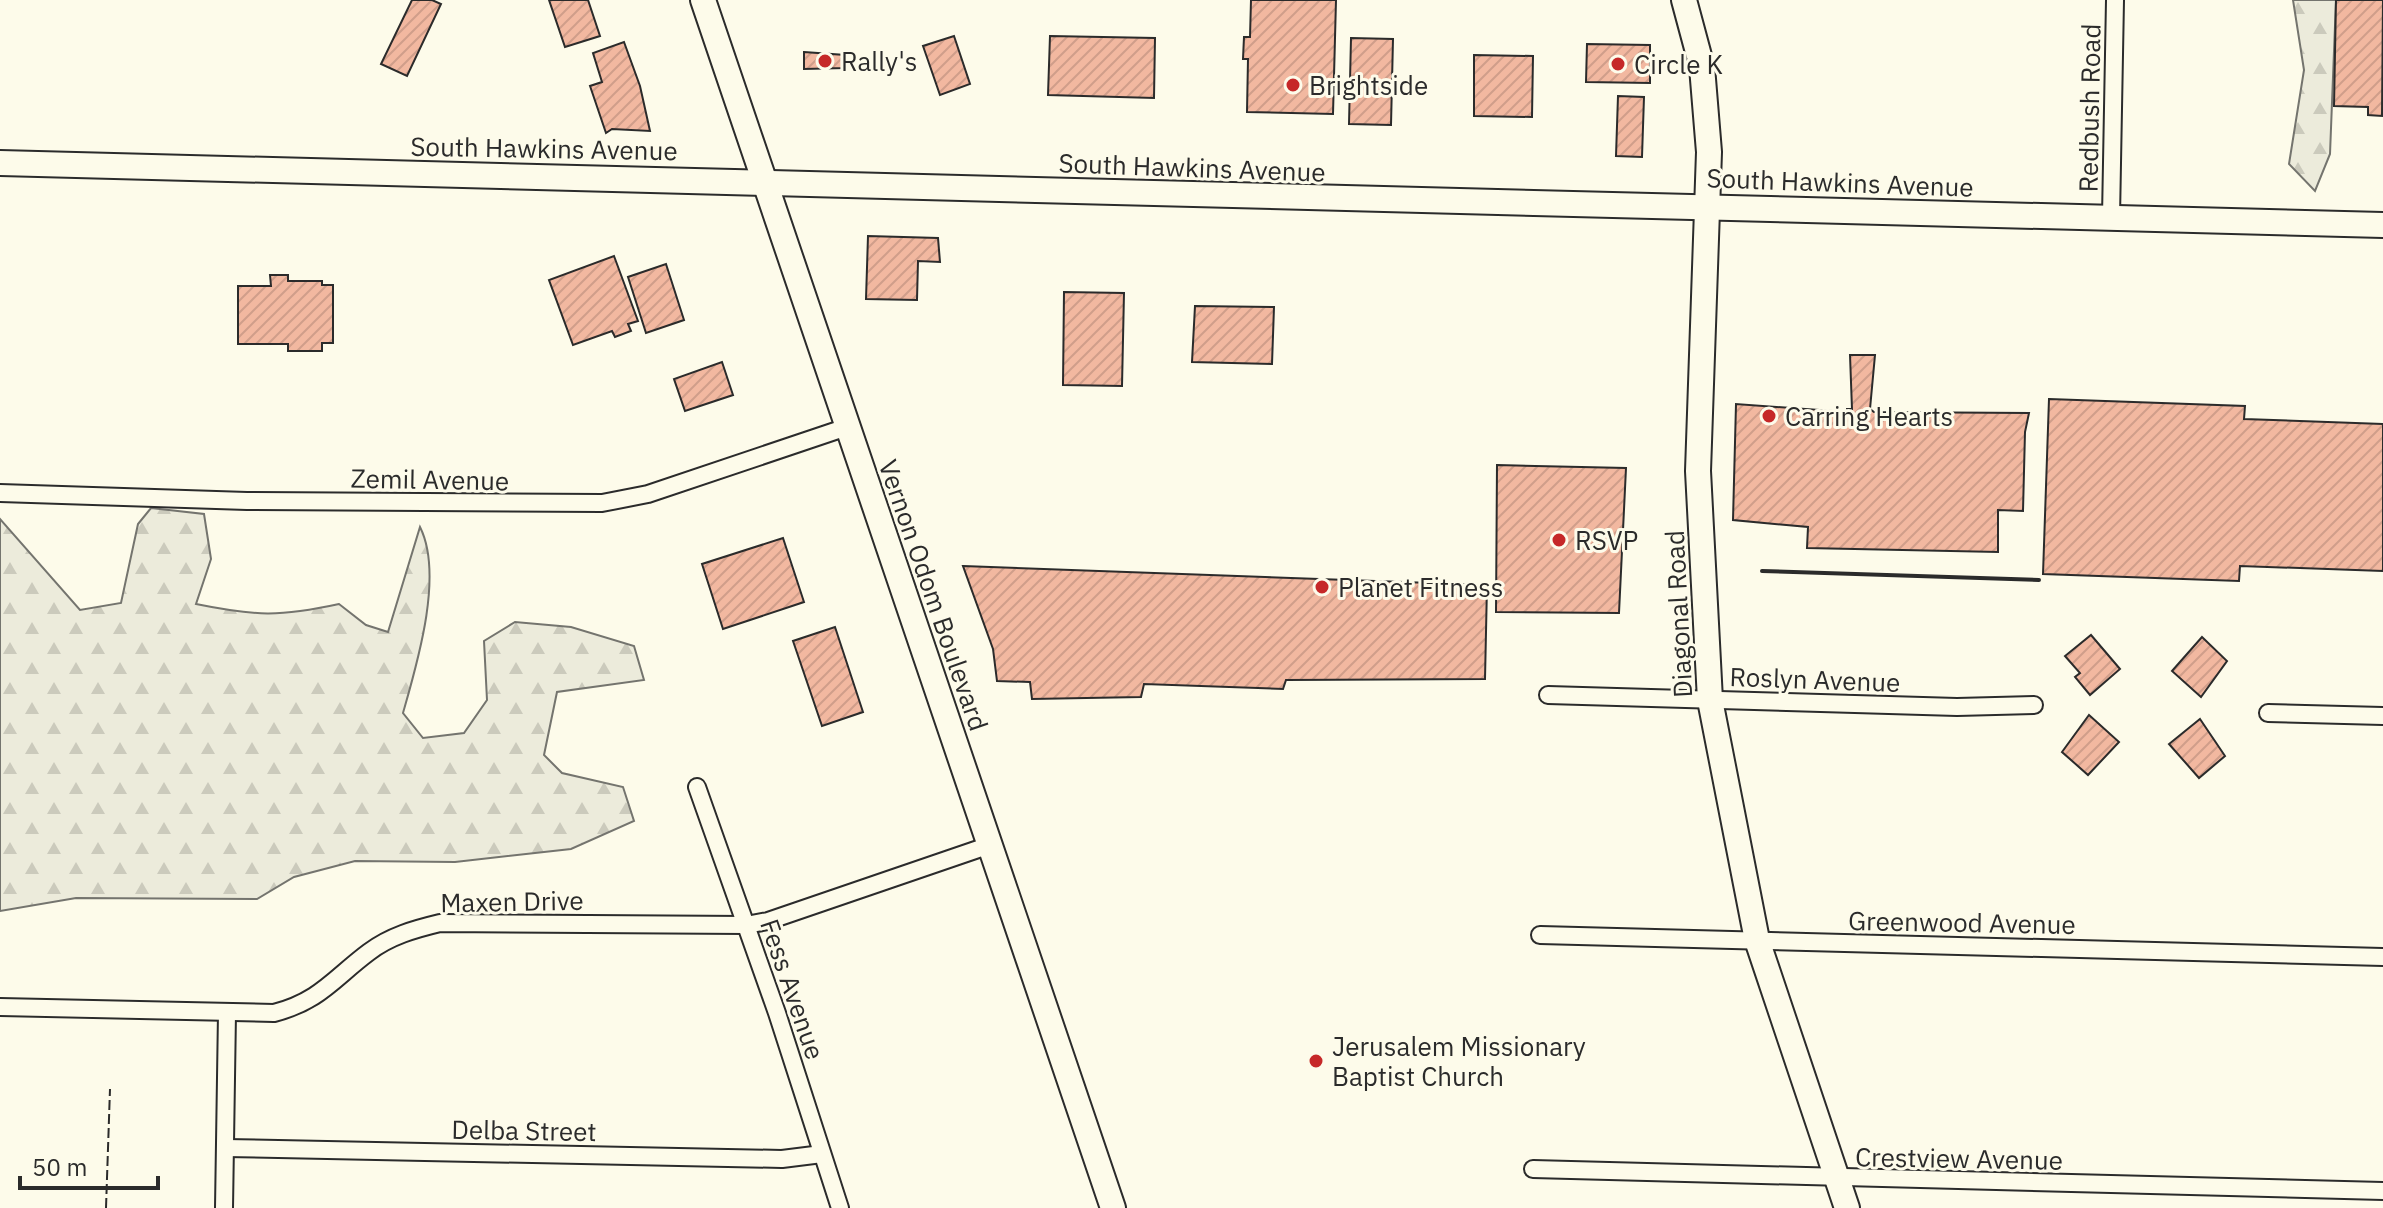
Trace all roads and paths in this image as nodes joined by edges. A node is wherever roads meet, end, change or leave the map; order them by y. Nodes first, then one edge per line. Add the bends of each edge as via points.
1 (703, 0) edge
2 (1684, 0) edge
3 (2115, 0) edge
4 (0, 163) edge
5 (763, 181) junction
6 (1708, 206) junction
7 (2111, 217) junction
8 (2383, 225) edge
9 (847, 427) junction
10 (0, 493) edge
11 (1548, 695) dead end
12 (1710, 700) junction
13 (2034, 705) dead end
14 (2268, 713) dead end
15 (2383, 716) edge
16 (697, 787) dead end
17 (990, 845) junction
18 (746, 925) junction
19 (1540, 935) dead end
20 (1757, 940) junction
21 (2383, 957) edge
22 (0, 1007) edge
23 (227, 1013) junction
24 (225, 1148) junction
25 (822, 1154) junction
26 (1533, 1169) dead end
27 (1837, 1179) junction
28 (2383, 1191) edge
29 (224, 1208) edge
30 (840, 1208) edge
31 (1113, 1208) edge
32 (1847, 1208) edge

1 - 5 street, Vernon Odom Boulevard
2 - 6 street, Diagonal Road via 1707,105
3 - 7 street, Redbush Road
4 - 5 street, South Hawkins Avenue
5 - 6 street, South Hawkins Avenue
5 - 9 street, Vernon Odom Boulevard
6 - 7 street, South Hawkins Avenue
6 - 12 street, Diagonal Road via 1698,471
7 - 8 street, South Hawkins Avenue
9 - 10 street, Zemil Avenue via 648,494 602,503
9 - 17 street, Vernon Odom Boulevard
11 - 12 street, Roslyn Avenue
12 - 13 street, Roslyn Avenue
12 - 20 street, Diagonal Road
14 - 15 street
16 - 18 street, Fess Avenue
17 - 18 street, Maxen Drive
17 - 31 street, Vernon Odom Boulevard
18 - 23 street, Maxen Drive via 440,923 370,951 313,999 295,1007 274,1013
18 - 25 street, Fess Avenue
19 - 20 street, Greenwood Avenue
20 - 21 street, Greenwood Avenue
20 - 27 street, Diagonal Road
22 - 23 street, Maxen Drive
23 - 24 street
24 - 25 street, Delba Street via 782,1159
24 - 29 street
25 - 30 street, Fess Avenue
26 - 27 street, Crestview Avenue
27 - 28 street, Crestview Avenue
27 - 32 street, Diagonal Road

